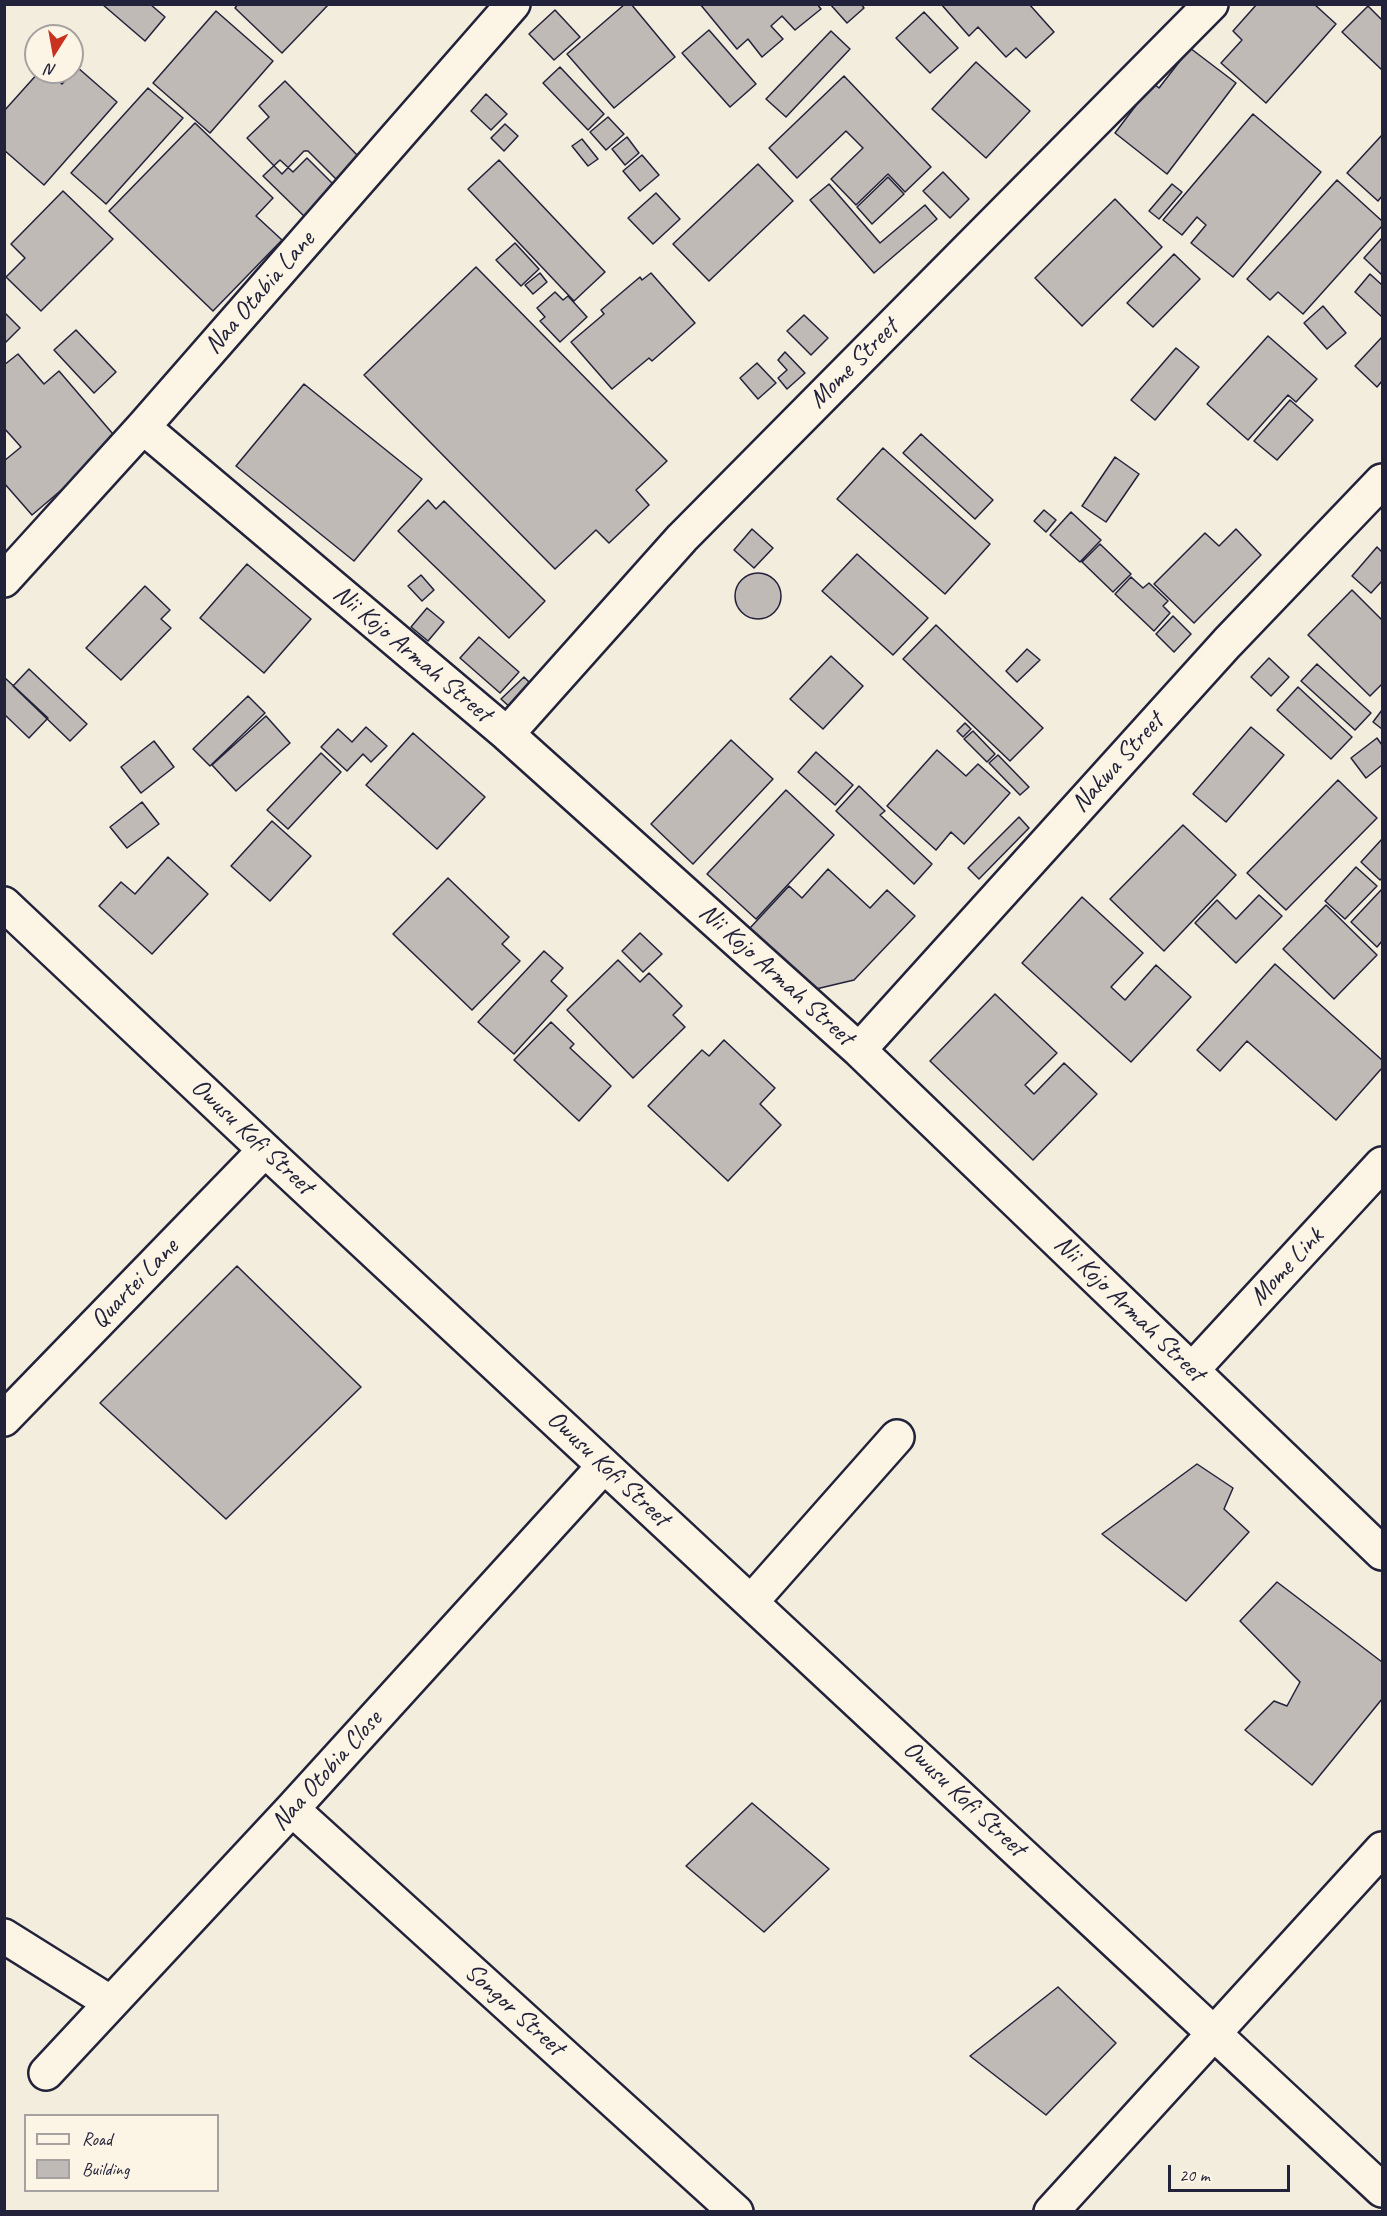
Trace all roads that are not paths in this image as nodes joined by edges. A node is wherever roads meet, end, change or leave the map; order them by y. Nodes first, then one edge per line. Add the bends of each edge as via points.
1 (513, 4) edge
2 (1210, 4) edge
3 (143, 427) junction
4 (1383, 481) edge
5 (4, 580) edge
6 (507, 734) junction
7 (4, 904) edge
8 (859, 1050) junction
9 (265, 1150) junction
10 (1383, 1164) edge
11 (1192, 1370) junction
12 (4, 1419) edge
13 (897, 1437) dead end
14 (604, 1466) junction
15 (1383, 1553) edge
16 (751, 1602) junction
17 (292, 1809) junction
18 (1383, 1849) edge
19 (4, 1935) edge
20 (111, 2004) junction
21 (1214, 2031) junction
22 (46, 2073) dead end
23 (1383, 2190) edge
24 (736, 2211) edge
25 (1051, 2211) edge

1 - 3 street, Naa Otabia Lane
2 - 6 street, Mome Street via 682,538
3 - 5 street, Naa Otabia Lane
3 - 6 street, Nii Kojo Armah Street
4 - 8 street, Nakwa Street via 1227,643
6 - 8 street, Nii Kojo Armah Street
7 - 9 street, Owusu Kofi Street
8 - 11 street, Nii Kojo Armah Street
9 - 12 street, Quartei Lane
9 - 14 street, Owusu Kofi Street
10 - 11 street, Mome Link
11 - 15 street, Nii Kojo Armah Street
13 - 16 street
14 - 16 street, Owusu Kofi Street
14 - 17 street, Naa Otobia Close
16 - 21 street, Owusu Kofi Street
17 - 20 street, Naa Otobia Close
17 - 24 street, Songor Street
18 - 21 street
19 - 20 street
20 - 22 street, Naa Otobia Close
21 - 23 street, Owusu Kofi Street
21 - 25 street

